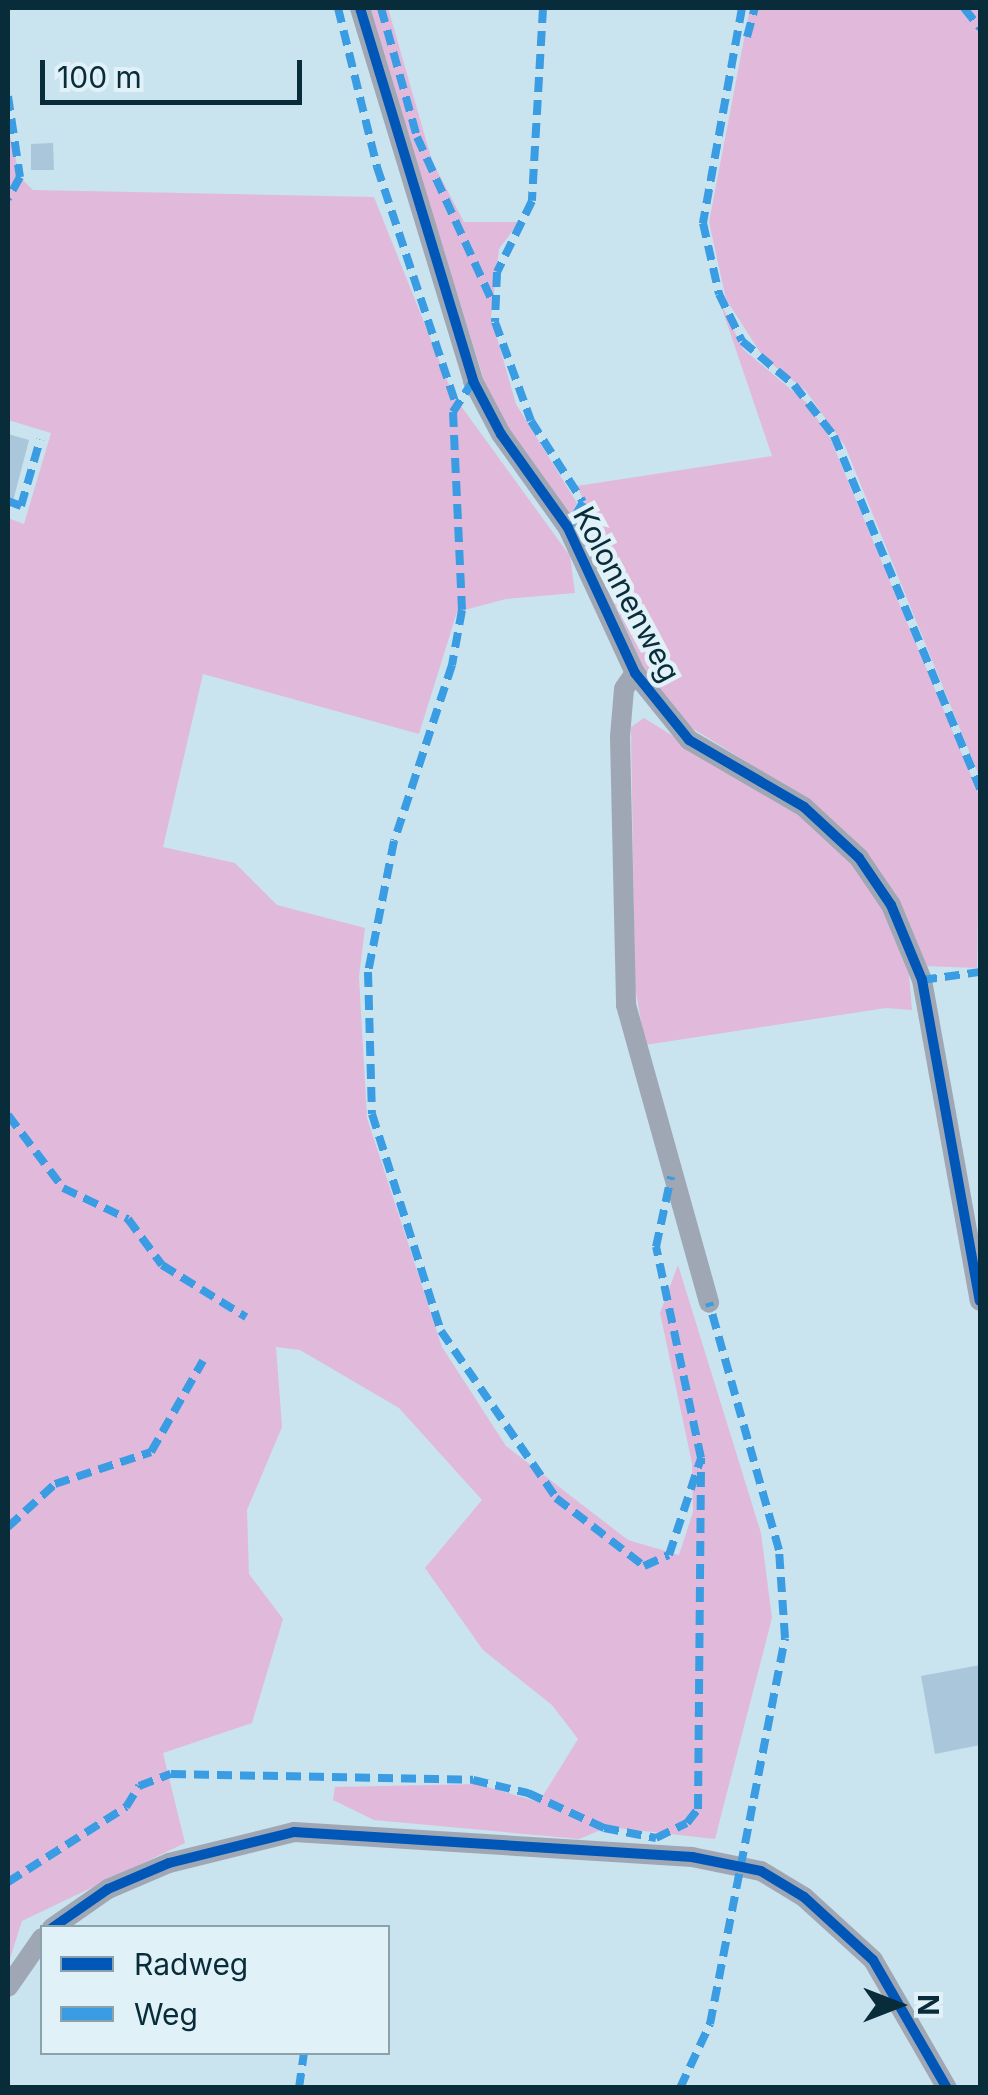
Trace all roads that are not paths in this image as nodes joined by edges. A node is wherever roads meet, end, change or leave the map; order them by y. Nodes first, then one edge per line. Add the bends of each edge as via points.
1 (360, 8) edge
2 (635, 673) junction
3 (980, 1301) edge
4 (709, 1303) dead end
5 (56, 1925) edge
6 (40, 1941) edge
7 (8, 1987) edge
8 (945, 2084) edge

1 - 2 street, Kolonnenweg via 473,381 501,434 568,528
2 - 3 street, Kolonnenweg via 689,740 804,807 859,858 891,905 922,980
2 - 4 street via 624,689 620,738 626,1005
5 - 8 street via 108,1889 168,1863 294,1832 692,1857 761,1871 804,1897 873,1960
6 - 7 street

